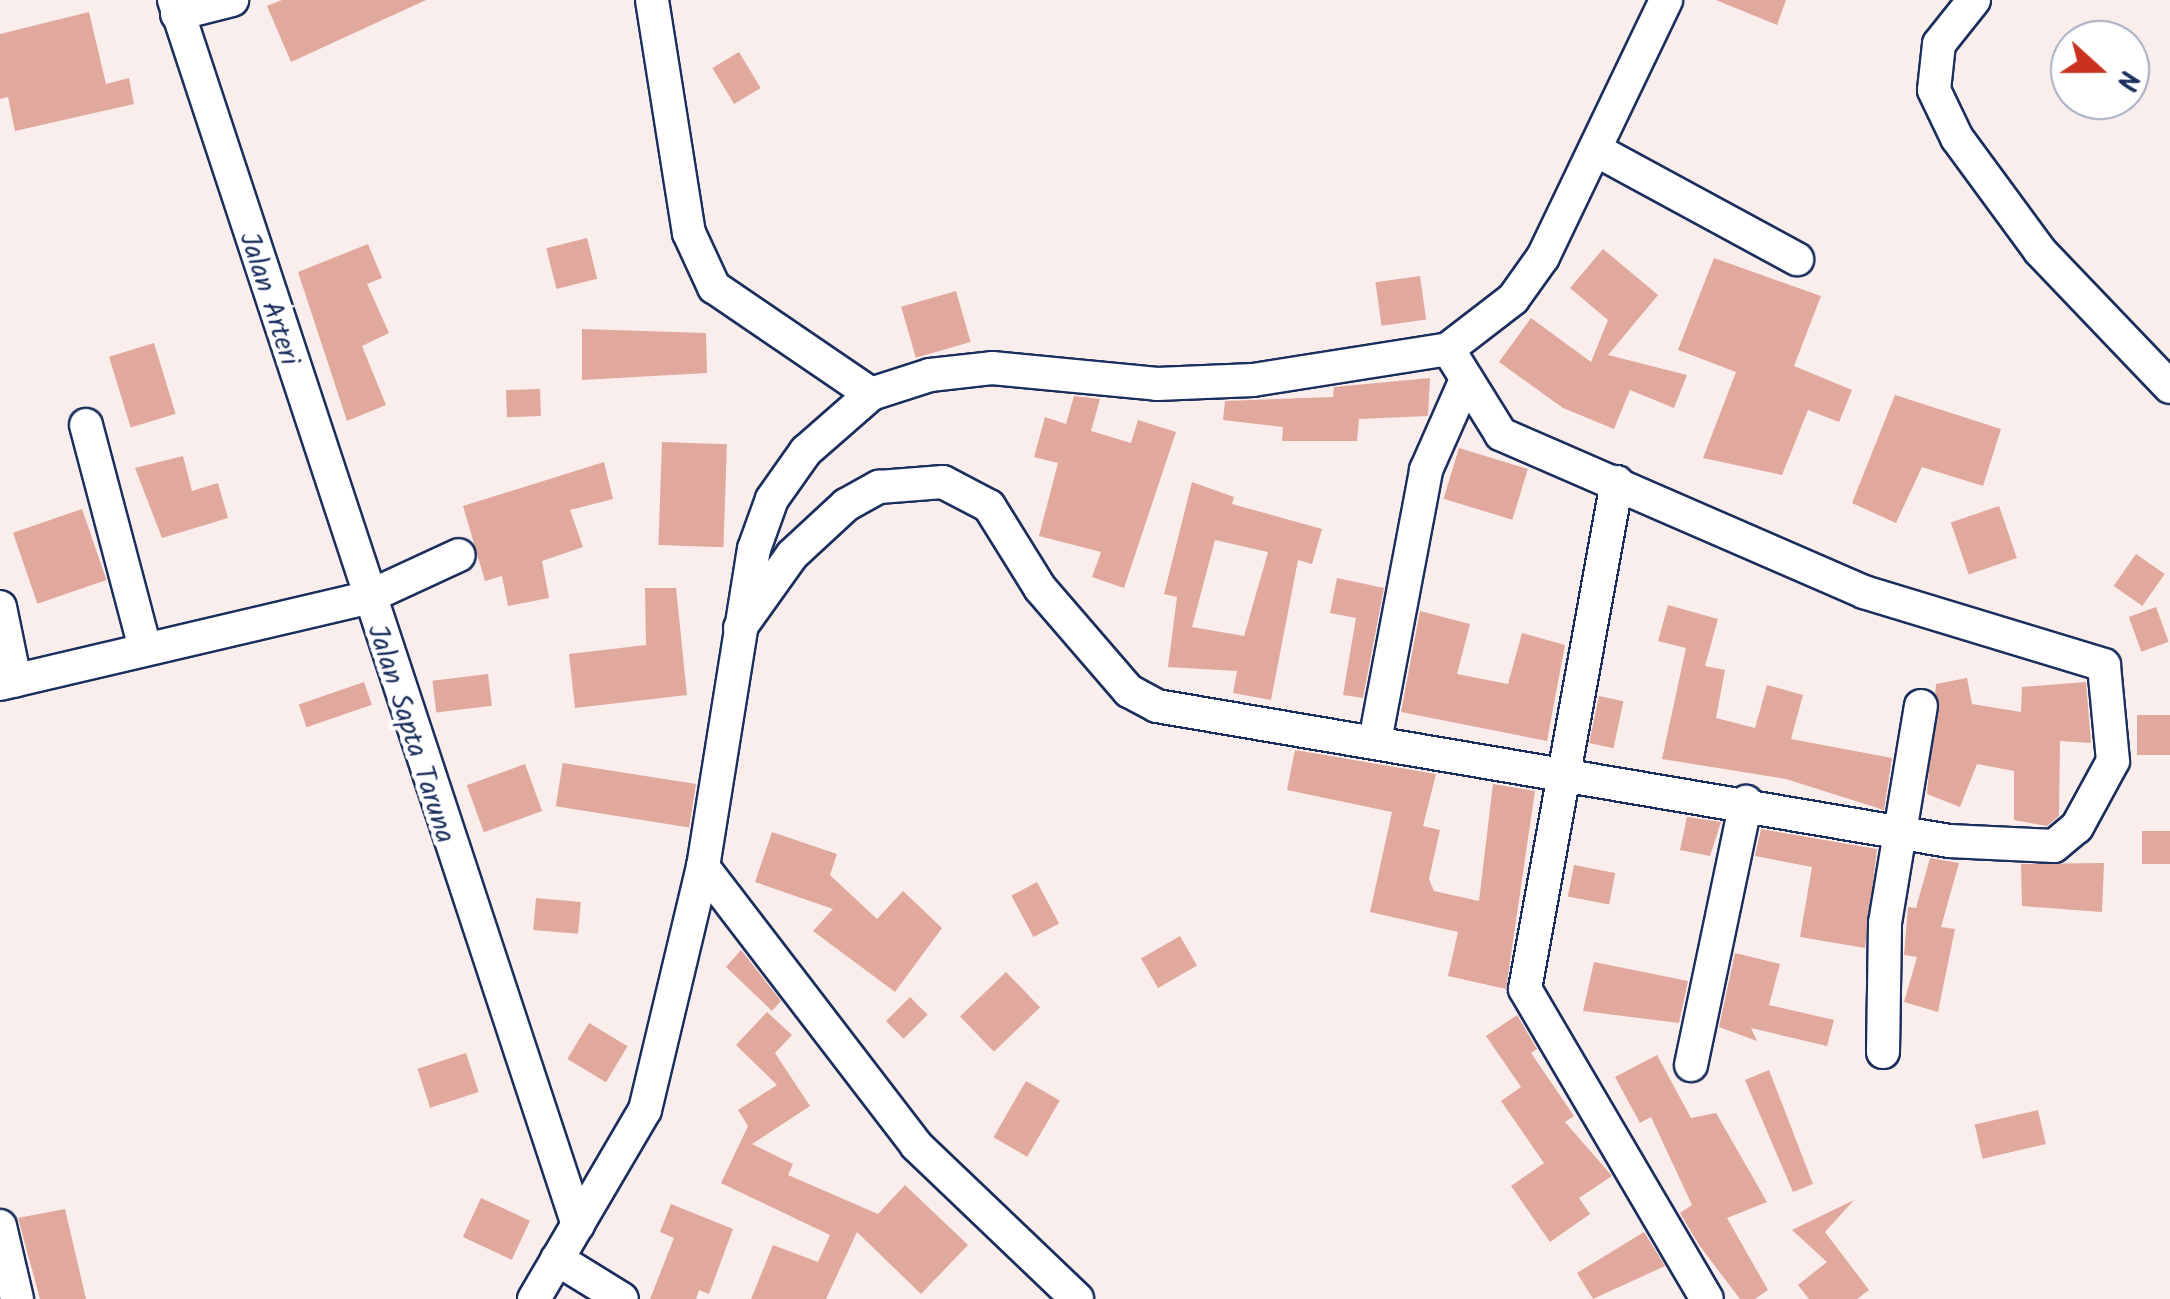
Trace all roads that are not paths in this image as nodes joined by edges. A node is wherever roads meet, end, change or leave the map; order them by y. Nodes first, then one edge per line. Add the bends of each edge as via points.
1 (232, 0) edge
2 (652, 0) edge
3 (1666, 0) edge
4 (1974, 0) edge
5 (176, 7) edge
6 (1596, 150) junction
7 (1796, 258) dead end
8 (1448, 349) junction
9 (1465, 382) junction
10 (2170, 387) edge
11 (872, 394) junction
12 (86, 424) dead end
13 (1618, 482) junction
14 (459, 555) dead end
15 (366, 598) junction
16 (0, 607) edge
17 (740, 628) junction
18 (145, 649) junction
19 (8, 682) edge
20 (1922, 706) dead end
21 (1375, 741) junction
22 (1563, 768) junction
23 (1746, 802) junction
24 (1903, 830) junction
25 (704, 866) junction
26 (1884, 1052) dead end
27 (1692, 1065) dead end
28 (578, 1225) junction
29 (0, 1226) edge
30 (557, 1258) junction
31 (17, 1299) edge
32 (534, 1299) edge
33 (622, 1299) edge
34 (1077, 1299) edge
35 (1707, 1299) edge

1 - 5 street
2 - 11 street via 689,233 714,287
3 - 6 street
4 - 10 street via 1939,44 1934,90 1957,138 2040,251
5 - 15 street, Jalan Arteri
6 - 7 street
6 - 8 street via 1513,299
8 - 9 street
8 - 11 street via 1253,380 1157,384 992,368
9 - 13 street via 1501,434
9 - 21 street via 1426,470
11 - 17 street via 806,451 772,499
12 - 18 street
13 - 22 street
13 - 24 street via 1864,592 2104,665 2113,760 2077,827 2054,846
14 - 15 street
15 - 18 street, Jalan Sapta Taruna
15 - 28 street, Jalan Sapta Taruna
16 - 19 street
17 - 21 street via 792,555 846,505 879,487 943,482 989,506 1040,588 1146,702
17 - 25 street
18 - 19 street, Jalan Sapta Taruna
20 - 24 street
21 - 22 street
22 - 23 street
22 - 35 street via 1525,989
23 - 24 street
23 - 27 street
24 - 26 street via 1885,923
25 - 28 street via 645,1110
25 - 34 street via 916,1145
28 - 30 street
29 - 31 street
30 - 32 street
30 - 33 street

